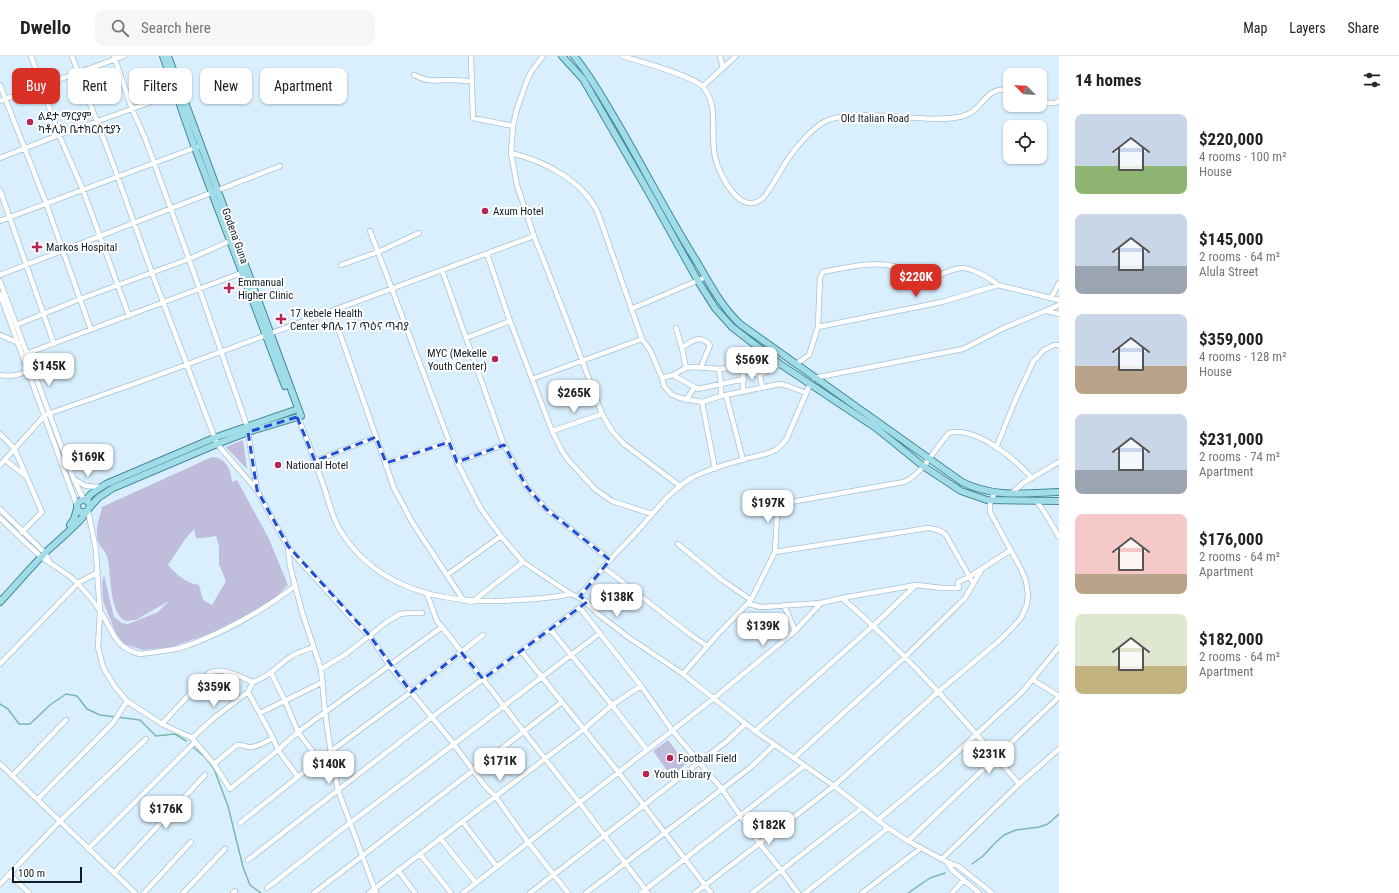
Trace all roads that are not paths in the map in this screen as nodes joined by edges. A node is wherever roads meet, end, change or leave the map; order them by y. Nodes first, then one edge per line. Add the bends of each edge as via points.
1 (31, 56) edge
2 (72, 56) edge
3 (124, 56) edge
4 (163, 56) edge
5 (168, 56) edge
6 (470, 56) edge
7 (543, 56) edge
8 (562, 56) edge
9 (574, 56) edge
10 (623, 56) edge
11 (720, 56) edge
12 (736, 56) edge
13 (114, 58) edge
14 (36, 68) edge
15 (76, 68) edge
16 (90, 68) edge
17 (168, 68) edge
18 (171, 68) edge
19 (723, 68) junction
20 (414, 75) dead end
21 (472, 81) junction
22 (0, 85) edge
23 (703, 86) junction
24 (1003, 88) edge
25 (12, 97) edge
26 (5, 100) junction
27 (1059, 101) edge
28 (0, 102) edge
29 (1047, 103) edge
30 (49, 104) edge
31 (89, 104) edge
32 (146, 104) edge
33 (182, 104) edge
34 (132, 109) junction
35 (96, 122) junction
36 (513, 126) junction
37 (59, 135) junction
38 (198, 147) junction
39 (24, 149) junction
40 (511, 153) junction
41 (0, 158) edge
42 (153, 163) junction
43 (280, 166) dead end
44 (118, 177) junction
45 (0, 190) edge
46 (83, 190) junction
47 (215, 191) junction
48 (46, 203) junction
49 (171, 208) junction
50 (9, 217) junction
51 (0, 220) edge
52 (134, 223) junction
53 (370, 231) dead end
54 (419, 233) dead end
55 (99, 236) junction
56 (534, 236) junction
57 (234, 240) junction
58 (62, 250) junction
59 (378, 252) junction
60 (487, 254) junction
61 (189, 259) junction
62 (26, 265) junction
63 (341, 265) dead end
64 (442, 270) junction
65 (152, 272) junction
66 (244, 272) junction
67 (0, 275) edge
68 (706, 277) junction
69 (698, 281) junction
70 (0, 283) edge
71 (1059, 283) edge
72 (998, 285) junction
73 (118, 286) junction
74 (200, 289) junction
75 (391, 289) junction
76 (0, 294) edge
77 (1051, 298) junction
78 (80, 299) junction
79 (1059, 300) edge
80 (163, 302) junction
81 (1059, 305) edge
82 (631, 308) junction
83 (332, 311) junction
84 (1047, 311) junction
85 (44, 314) junction
86 (1059, 314) edge
87 (129, 316) junction
88 (510, 321) junction
89 (16, 325) junction
90 (818, 327) junction
91 (676, 328) dead end
92 (91, 330) junction
93 (269, 334) junction
94 (0, 335) edge
95 (466, 338) junction
96 (642, 339) junction
97 (18, 343) junction
98 (54, 344) junction
99 (24, 345) junction
100 (1059, 345) edge
101 (682, 348) junction
102 (222, 351) junction
103 (25, 355) junction
104 (582, 361) junction
105 (187, 364) junction
106 (780, 364) junction
107 (796, 364) junction
108 (701, 367) junction
109 (686, 368) junction
110 (719, 370) junction
111 (743, 370) junction
112 (29, 371) junction
113 (0, 375) edge
114 (674, 375) junction
115 (760, 375) junction
116 (662, 378) junction
117 (814, 378) junction
118 (532, 379) junction
119 (744, 379) junction
120 (721, 384) junction
121 (810, 384) junction
122 (694, 388) junction
123 (762, 388) junction
124 (743, 392) junction
125 (806, 394) junction
126 (724, 395) junction
127 (686, 400) junction
128 (702, 402) junction
129 (296, 409) junction
130 (865, 412) junction
131 (47, 414) junction
132 (602, 414) junction
133 (299, 418) junction
134 (861, 418) junction
135 (878, 426) junction
136 (248, 429) junction
137 (552, 431) junction
138 (0, 434) edge
139 (376, 437) junction
140 (214, 438) junction
141 (449, 442) junction
142 (218, 444) junction
143 (504, 444) junction
144 (14, 448) junction
145 (996, 448) junction
146 (182, 456) junction
147 (928, 459) junction
148 (6, 460) junction
149 (743, 460) junction
150 (315, 461) junction
151 (457, 462) junction
152 (1059, 462) edge
153 (386, 463) junction
154 (0, 465) edge
155 (924, 466) junction
156 (715, 469) junction
157 (28, 478) junction
158 (1032, 478) junction
159 (74, 480) junction
160 (680, 486) junction
161 (100, 487) junction
162 (257, 490) junction
163 (995, 492) junction
164 (1059, 492) edge
165 (1012, 493) junction
166 (85, 500) junction
167 (991, 500) junction
168 (1036, 501) junction
169 (1059, 501) edge
170 (77, 508) junction
171 (0, 509) edge
172 (88, 510) junction
173 (652, 514) junction
174 (0, 518) edge
175 (22, 532) junction
176 (501, 536) junction
177 (1059, 537) edge
178 (678, 544) dead end
179 (288, 546) junction
180 (1011, 550) junction
181 (775, 552) junction
182 (42, 554) junction
183 (610, 560) junction
184 (524, 562) junction
185 (603, 567) junction
186 (983, 567) junction
187 (98, 572) junction
188 (447, 575) junction
189 (969, 577) junction
190 (78, 583) junction
191 (973, 583) junction
192 (916, 585) junction
193 (295, 586) junction
194 (427, 594) junction
195 (571, 594) junction
196 (0, 596) edge
197 (579, 596) junction
198 (842, 598) junction
199 (464, 601) junction
200 (0, 602) edge
201 (472, 602) junction
202 (587, 602) junction
203 (750, 602) junction
204 (821, 603) junction
205 (784, 605) junction
206 (580, 608) junction
207 (100, 612) junction
208 (422, 613) dead end
209 (874, 625) junction
210 (442, 628) junction
211 (550, 629) junction
212 (795, 631) junction
213 (600, 632) junction
214 (483, 635) dead end
215 (370, 636) junction
216 (708, 646) junction
217 (1059, 646) edge
218 (314, 647) junction
219 (521, 651) junction
220 (461, 652) junction
221 (570, 654) junction
222 (905, 657) junction
223 (0, 664) edge
224 (390, 666) junction
225 (321, 668) junction
226 (271, 674) junction
227 (683, 674) junction
228 (542, 676) junction
229 (483, 680) junction
230 (1033, 680) junction
231 (253, 682) junction
232 (323, 682) junction
233 (641, 686) junction
234 (248, 692) junction
235 (411, 692) junction
236 (938, 692) junction
237 (1059, 697) edge
238 (713, 699) junction
239 (127, 701) junction
240 (285, 701) junction
241 (562, 702) junction
242 (502, 705) junction
243 (612, 705) junction
244 (325, 712) junction
245 (260, 713) junction
246 (432, 717) junction
247 (66, 720) dead end
248 (162, 724) junction
249 (745, 724) junction
250 (584, 729) junction
251 (672, 730) junction
252 (754, 731) junction
253 (298, 732) junction
254 (524, 732) junction
255 (976, 734) junction
256 (192, 738) junction
257 (273, 738) junction
258 (146, 739) dead end
259 (195, 742) junction
260 (453, 744) junction
261 (774, 744) junction
262 (1059, 749) edge
263 (278, 750) junction
264 (647, 750) junction
265 (331, 752) junction
266 (996, 756) junction
267 (794, 758) junction
268 (545, 759) junction
269 (319, 760) junction
270 (699, 763) junction
271 (214, 764) junction
272 (0, 765) edge
273 (804, 766) junction
274 (473, 770) junction
275 (619, 773) junction
276 (205, 775) dead end
277 (12, 776) junction
278 (298, 777) junction
279 (1019, 784) junction
280 (834, 786) junction
281 (722, 789) junction
282 (338, 790) junction
283 (495, 796) junction
284 (38, 800) junction
285 (579, 802) junction
286 (643, 806) junction
287 (862, 808) junction
288 (741, 816) junction
289 (878, 820) junction
290 (60, 821) junction
291 (350, 822) junction
292 (463, 822) junction
293 (240, 823) dead end
294 (888, 828) junction
295 (664, 833) junction
296 (604, 835) junction
297 (440, 838) junction
298 (908, 841) junction
299 (190, 842) dead end
300 (528, 842) junction
301 (759, 844) junction
302 (921, 848) junction
303 (88, 849) junction
304 (225, 849) dead end
305 (420, 854) junction
306 (362, 855) junction
307 (684, 859) junction
308 (942, 859) junction
309 (248, 860) dead end
310 (947, 862) junction
311 (625, 863) junction
312 (497, 866) junction
313 (398, 870) junction
314 (781, 870) junction
315 (114, 873) junction
316 (9, 874) junction
317 (554, 874) junction
318 (964, 880) junction
319 (0, 883) edge
320 (476, 883) junction
321 (705, 885) junction
322 (267, 888) dead end
323 (375, 891) edge
324 (645, 892) edge
325 (29, 893) edge
326 (135, 893) edge
327 (144, 893) edge
328 (183, 893) edge
329 (314, 893) edge
330 (369, 893) edge
331 (415, 893) edge
332 (451, 893) edge
333 (463, 893) edge
334 (530, 893) edge
335 (568, 893) edge
336 (586, 893) edge
337 (695, 893) edge
338 (711, 893) edge
339 (752, 893) edge
340 (798, 893) edge
341 (805, 893) edge
342 (862, 893) edge
343 (952, 893) edge
344 (979, 893) edge
345 (992, 893) edge

1 - 14 street
2 - 15 street
3 - 13 street
4 - 17 main road, Godena Guna
5 - 18 main road, Godena Guna
6 - 21 street
7 - 36 street via 526,83
8 - 69 main road via 583,79
9 - 68 main road via 596,86
10 - 23 street via 674,72
11 - 19 street
12 - 19 street
13 - 16 street
13 - 34 street
19 - 23 street
20 - 21 street via 432,82
21 - 36 street via 473,118
22 - 26 street
23 - 24 street, Old Italian Road via 712,105 714,151 718,166 736,196 750,204 757,203 763,198 792,153 824,122 860,116 962,117 970,114 993,91
25 - 26 street
26 - 28 street
26 - 39 street
27 - 29 street
30 - 37 street
31 - 35 street
32 - 34 street
33 - 38 main road, Godena Guna
34 - 35 street
34 - 42 street
35 - 37 street
35 - 44 street
36 - 40 street
37 - 39 street
37 - 46 street
38 - 42 street
38 - 47 main road, Godena Guna
39 - 41 street
39 - 48 street
40 - 56 street via 517,185
40 - 82 street via 535,160 553,170 579,187 590,200 598,213
42 - 44 street
42 - 49 street
43 - 47 street
44 - 46 street
44 - 52 street
45 - 50 street
46 - 48 street
46 - 55 street
47 - 49 street
47 - 57 main road, Godena Guna
48 - 50 street
48 - 58 street
49 - 52 street
49 - 61 street
50 - 51 street
50 - 62 street
52 - 55 street
52 - 65 street
53 - 59 street
54 - 59 street
55 - 58 street
55 - 73 street
56 - 60 street
56 - 104 street
57 - 61 street
57 - 66 main road, Godena Guna
58 - 62 street
58 - 78 street
59 - 63 street
59 - 75 street
60 - 64 street
60 - 88 street
61 - 65 street
61 - 74 street
62 - 67 street
62 - 85 street
64 - 75 street
64 - 95 street
65 - 73 street
65 - 80 street
66 - 74 street
66 - 93 main road, Godena Guna
68 - 69 street
68 - 107 main road via 734,318
69 - 82 street
69 - 106 main road via 728,324
70 - 89 street
71 - 77 street
72 - 77 street
72 - 90 street via 942,302
72 - 90 street via 991,279 962,268 933,277 885,265 854,266 823,272 820,278
73 - 78 street
73 - 87 street
74 - 80 street
74 - 102 street
75 - 83 street
75 - 141 street
76 - 97 street
77 - 79 street
78 - 85 street
78 - 92 street
80 - 87 street
80 - 105 street
81 - 84 street
82 - 96 street
83 - 93 street
83 - 139 street
84 - 86 street
84 - 117 street via 1004,328 963,350
85 - 89 street
85 - 98 street
87 - 92 street
88 - 95 street
88 - 118 street
89 - 99 street
90 - 107 street via 809,355
91 - 101 street
92 - 98 street
93 - 102 street
93 - 129 main road, Godena Guna
94 - 97 street
95 - 143 street
96 - 104 street
96 - 116 street via 650,350
97 - 99 street
97 - 103 street
98 - 103 street
99 - 103 street
100 - 145 street via 1044,350 1033,362
101 - 108 street via 694,339 708,342 710,345
101 - 109 street
102 - 105 street
102 - 136 street
103 - 112 street
103 - 131 street
104 - 118 street
104 - 132 street
105 - 131 street
105 - 140 street
106 - 115 street
106 - 121 main road
107 - 117 main road
108 - 109 street
108 - 110 street
109 - 114 street
110 - 111 street
110 - 120 street
111 - 115 street
111 - 119 street
112 - 113 street via 10,377
112 - 131 street
114 - 116 street
114 - 122 street
115 - 123 street
116 - 127 street via 667,390
117 - 130 main road
118 - 137 street
119 - 120 street
119 - 124 street
120 - 122 street
120 - 126 street
121 - 125 street
121 - 134 main road
122 - 127 street
123 - 124 street
123 - 125 street via 780,384
124 - 126 street
125 - 149 street via 782,445 768,454
126 - 128 street
126 - 149 street
127 - 128 street
128 - 156 street
129 - 133 main road, Godena Guna
129 - 136 main road
130 - 134 main road
130 - 135 main road
131 - 144 street
131 - 159 street
131 - 170 street
132 - 137 street
132 - 160 street via 624,444
133 - 136 main road
133 - 150 street
134 - 135 main road
135 - 147 main road
135 - 155 main road
136 - 140 main road
136 - 142 main road
136 - 162 street
137 - 173 street via 569,461 596,490 612,501
138 - 144 street
139 - 150 street
139 - 153 street
140 - 142 street
140 - 146 main road
141 - 151 street
141 - 153 street
142 - 146 main road
142 - 162 street
143 - 151 street
143 - 183 street via 526,486 546,509
144 - 148 street
144 - 157 street
145 - 147 street via 973,435 955,432 949,433
145 - 158 street via 1003,451
146 - 161 main road
146 - 172 main road via 113,488 98,498
147 - 155 street
147 - 163 main road via 967,485
148 - 154 street
148 - 157 street
149 - 156 street
150 - 194 street via 339,530 359,555 382,574
151 - 176 street via 481,508
152 - 158 street
153 - 188 street via 394,488 412,522
155 - 167 main road via 961,491
155 - 181 street via 904,482 781,506 777,514
156 - 160 street
157 - 175 street via 42,512
158 - 165 street
159 - 161 street via 86,486
159 - 166 street
160 - 173 street via 667,496
161 - 166 main road
162 - 179 street
163 - 165 main road
163 - 167 street
164 - 165 main road
166 - 170 main road via 80,500
166 - 172 main road via 89,503
167 - 168 main road
167 - 180 street via 990,512
168 - 169 main road
168 - 177 street
170 - 172 main road via 80,512
170 - 182 main road via 72,523
171 - 175 street
172 - 182 main road
172 - 187 street
173 - 183 street
174 - 182 street
175 - 182 street
176 - 184 street
176 - 188 street
178 - 203 street
179 - 193 street
179 - 215 street
180 - 186 street
180 - 236 street via 1021,569 1028,594 1021,618 1000,640
181 - 189 street via 933,528 946,535
181 - 203 street
182 - 190 street
182 - 196 main road
182 - 200 main road
183 - 185 street
184 - 195 street
184 - 201 street
185 - 197 street
185 - 216 street
186 - 189 street
186 - 191 street
187 - 190 street
187 - 207 street
188 - 199 street
189 - 191 street
189 - 192 street via 958,582 959,588
190 - 207 street
190 - 223 street
191 - 222 street via 965,598
192 - 198 street
192 - 209 street
193 - 207 street via 269,606 216,633 179,648 140,654 128,650 118,642
193 - 218 street
194 - 199 street
194 - 210 street
195 - 197 street
195 - 201 street
197 - 202 street
198 - 204 street
198 - 209 street
199 - 201 street
202 - 206 street
202 - 227 street via 622,632
203 - 205 street via 761,607
203 - 216 street
204 - 205 street
204 - 212 street
205 - 212 street
206 - 211 street
206 - 213 street
207 - 239 street via 99,655 115,687
208 - 215 street via 400,614 388,620
209 - 222 street
209 - 252 street
210 - 220 street
210 - 224 street
211 - 219 street
211 - 221 street
212 - 238 street
213 - 221 street
213 - 233 street
214 - 220 street
215 - 224 street
215 - 225 street
216 - 227 street
217 - 230 street
218 - 225 street
218 - 226 street via 291,656
219 - 228 street
219 - 229 street
220 - 229 street
220 - 235 street
221 - 228 street
221 - 243 street
222 - 236 street
222 - 267 street
224 - 235 street
224 - 244 street
225 - 232 street
226 - 231 street
226 - 240 street
227 - 238 street
228 - 241 street
228 - 242 street
229 - 242 street
229 - 246 street
230 - 237 street
230 - 255 street
231 - 234 street
231 - 248 street via 234,674 212,671
232 - 240 street
232 - 244 street
233 - 243 street
233 - 251 street
234 - 245 street
234 - 256 street
235 - 246 street
235 - 265 street
236 - 255 street
236 - 280 street
237 - 266 street
238 - 249 street
238 - 251 street
239 - 248 street
239 - 284 street via 114,721
240 - 245 street
240 - 253 street
241 - 250 street
241 - 254 street
242 - 254 street
242 - 260 street
243 - 250 street
243 - 264 street
244 - 253 street
244 - 265 street
245 - 257 street
246 - 260 street
246 - 282 street
247 - 277 street
248 - 256 street
249 - 252 street
249 - 270 street
250 - 268 street
250 - 275 street
251 - 264 street
251 - 270 street
252 - 261 street
253 - 263 street
253 - 269 street
254 - 268 street
254 - 274 street
255 - 266 street
255 - 289 street
256 - 259 street
257 - 263 street
257 - 271 street via 250,748 237,745
258 - 290 street
259 - 271 street
259 - 303 street
260 - 274 street
260 - 291 street
261 - 267 street
261 - 281 street via 751,767
262 - 279 street
263 - 271 street via 230,789
263 - 278 street
264 - 275 street
265 - 269 street
265 - 282 street
266 - 279 street
266 - 298 street
267 - 273 street
268 - 283 street
268 - 285 street
269 - 278 street
270 - 281 street
270 - 286 street
272 - 277 street
273 - 280 street
273 - 288 street
274 - 283 street
274 - 306 street
275 - 285 street
275 - 286 street
276 - 315 street
277 - 284 street
278 - 293 street
279 - 308 street
280 - 287 street
280 - 301 street
281 - 288 street
281 - 295 street
282 - 291 street
282 - 309 street
283 - 292 street
283 - 300 street
284 - 290 street
285 - 296 street
285 - 300 street
286 - 295 street
286 - 296 street
287 - 289 street
287 - 314 street
288 - 301 street
288 - 307 street
289 - 294 street
290 - 303 street
290 - 316 street
291 - 306 street
291 - 322 street
292 - 297 street
292 - 312 street
294 - 298 street
294 - 341 street
295 - 307 street
295 - 311 street
296 - 311 street
296 - 317 street
297 - 305 street
297 - 320 street
298 - 302 street
299 - 327 street
300 - 312 street
300 - 317 street
301 - 314 street
301 - 321 street
302 - 308 street
302 - 342 street
303 - 315 street
304 - 328 street
305 - 313 street
305 - 332 street
306 - 323 street
306 - 329 street
307 - 321 street
307 - 324 street
308 - 310 street
310 - 318 street
310 - 345 street via 962,868
311 - 324 street
311 - 336 street
312 - 320 street
313 - 323 street
313 - 331 street
314 - 339 street
314 - 340 street
315 - 326 street
316 - 319 street
316 - 325 street
317 - 334 street
317 - 335 street
318 - 343 street
318 - 344 street
320 - 333 street
321 - 337 street
321 - 338 street
323 - 330 street

